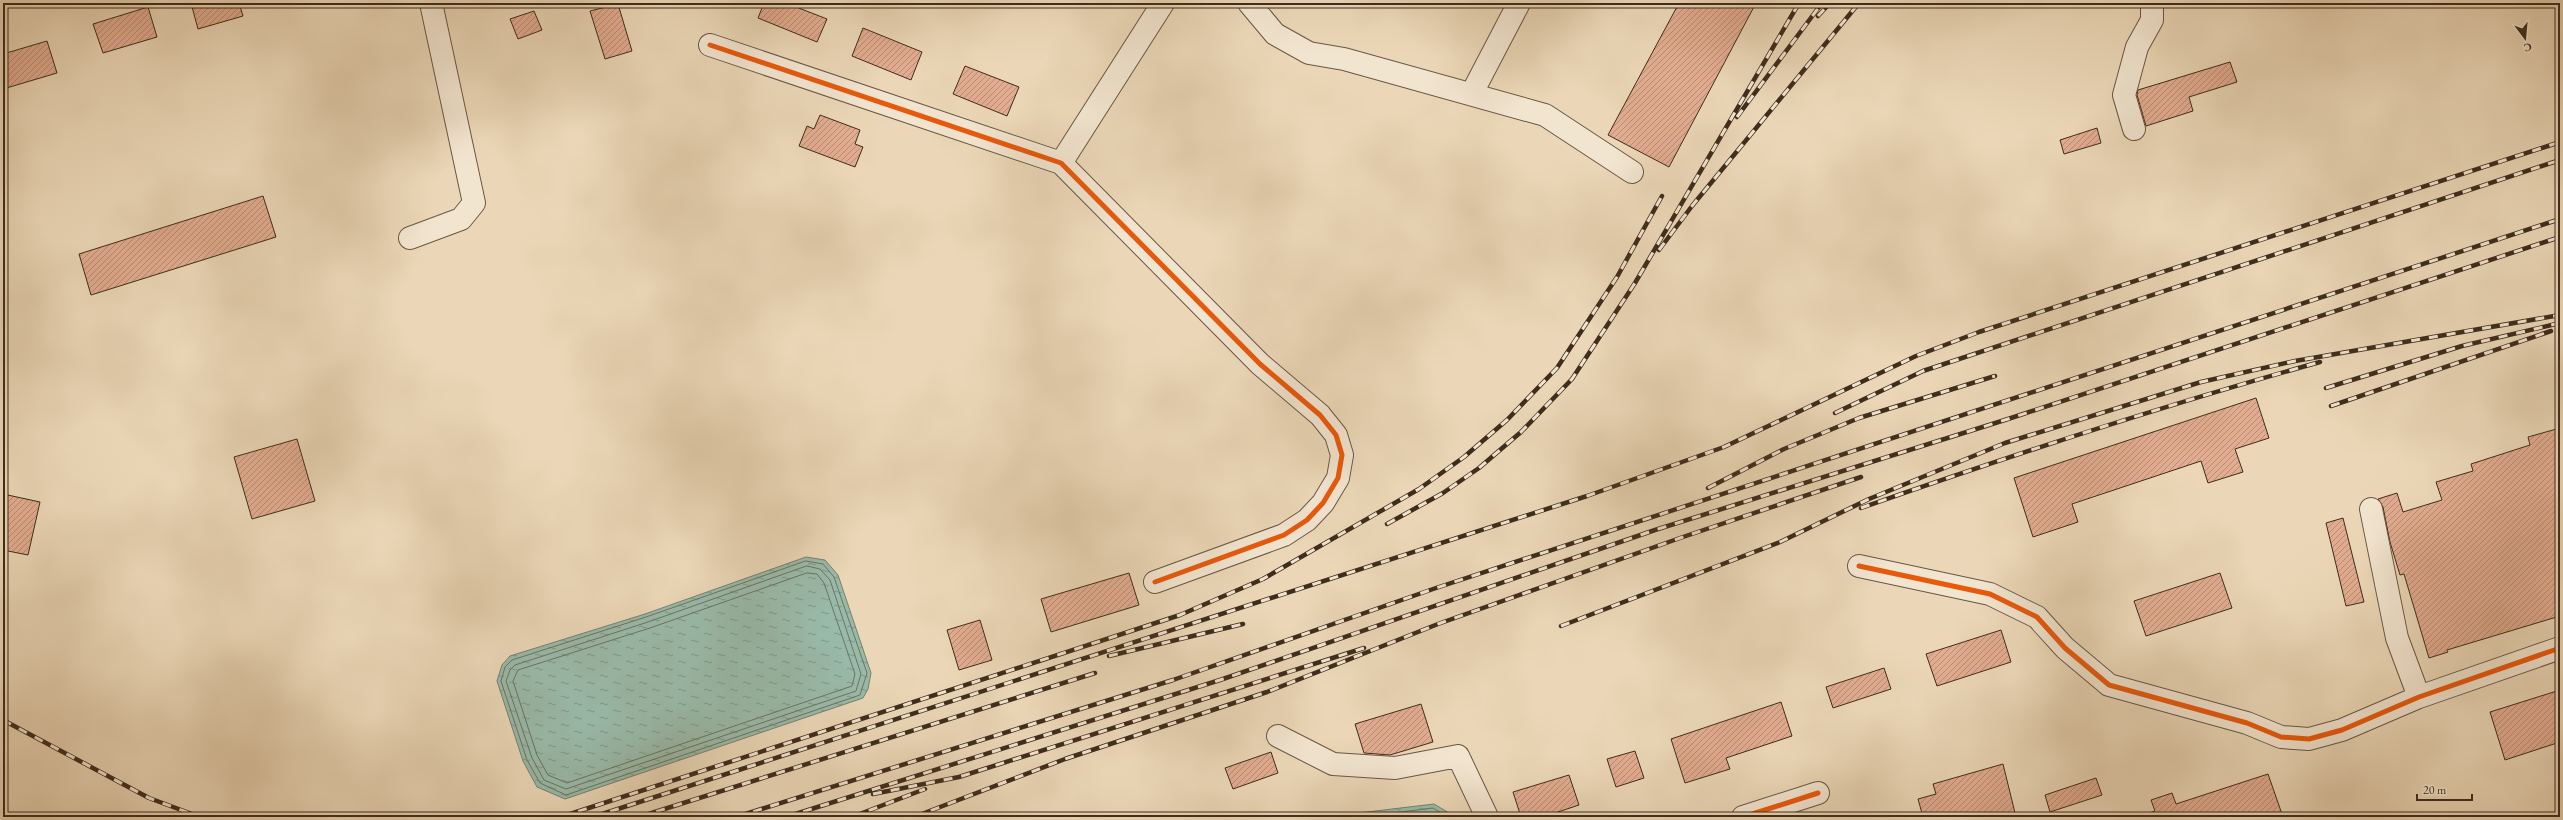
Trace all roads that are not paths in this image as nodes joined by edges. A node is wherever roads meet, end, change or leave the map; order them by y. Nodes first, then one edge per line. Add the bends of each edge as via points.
1 (431, 3) edge
2 (1163, 3) edge
3 (1249, 3) edge
4 (1519, 3) edge
5 (2152, 3) edge
6 (710, 45) dead end
7 (1472, 93) junction
8 (2134, 129) dead end
9 (1061, 163) junction
10 (1632, 172) dead end
11 (410, 238) dead end
12 (2371, 510) dead end
13 (1859, 566) dead end
14 (1155, 582) dead end
15 (2560, 648) edge
16 (2419, 697) junction
17 (1278, 736) dead end
18 (1818, 793) dead end
19 (1487, 817) edge
20 (1743, 817) edge

1 - 11 street via 474,203 461,219
2 - 9 street
3 - 7 street via 1275,34 1308,53 1344,59
4 - 7 street
5 - 8 street via 2152,20 2136,47 2124,95
6 - 9 street
7 - 10 street via 1545,115
9 - 14 street via 1260,364 1320,415 1336,435 1342,455 1338,478 1323,503 1307,520 1284,535
12 - 16 street via 2397,638
13 - 16 street via 1990,594 2037,617 2065,648 2109,685 2247,723 2281,737 2309,739 2342,730
15 - 16 street
17 - 19 street via 1333,764 1395,768 1458,756
18 - 20 street

